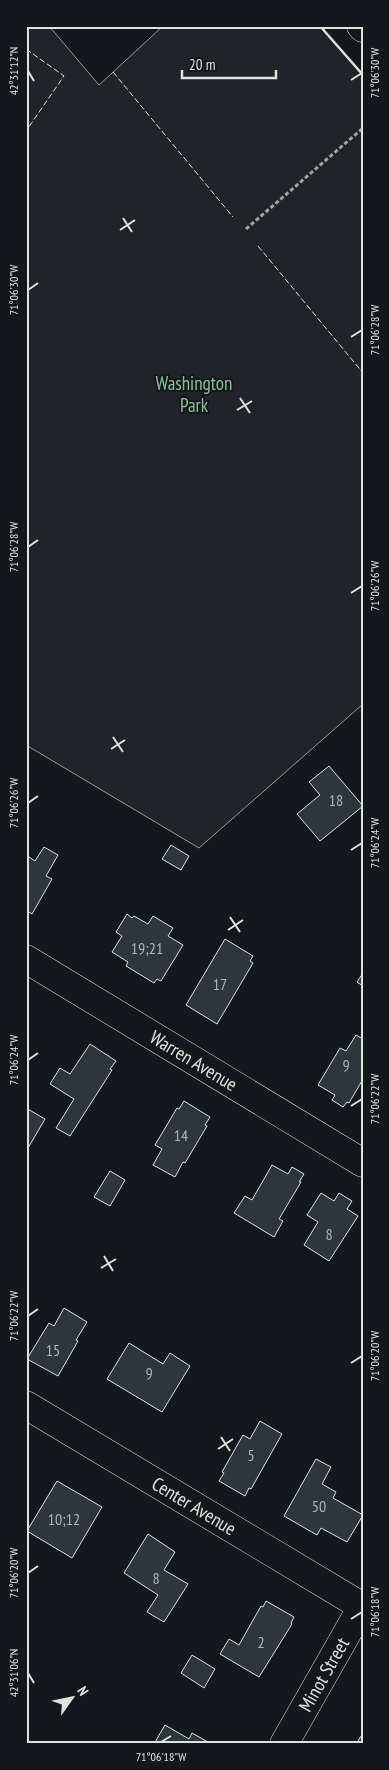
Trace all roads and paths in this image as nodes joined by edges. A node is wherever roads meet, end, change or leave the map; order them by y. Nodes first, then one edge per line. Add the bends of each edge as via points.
1 (363, 128) edge
2 (246, 229) dead end
3 (26, 958) edge
4 (363, 1162) edge
5 (26, 1405) edge
6 (362, 1606) edge
7 (284, 1744) edge

1 - 2 path
3 - 4 street, Warren Avenue
5 - 6 street, Center Avenue
6 - 7 street, Minot Street

